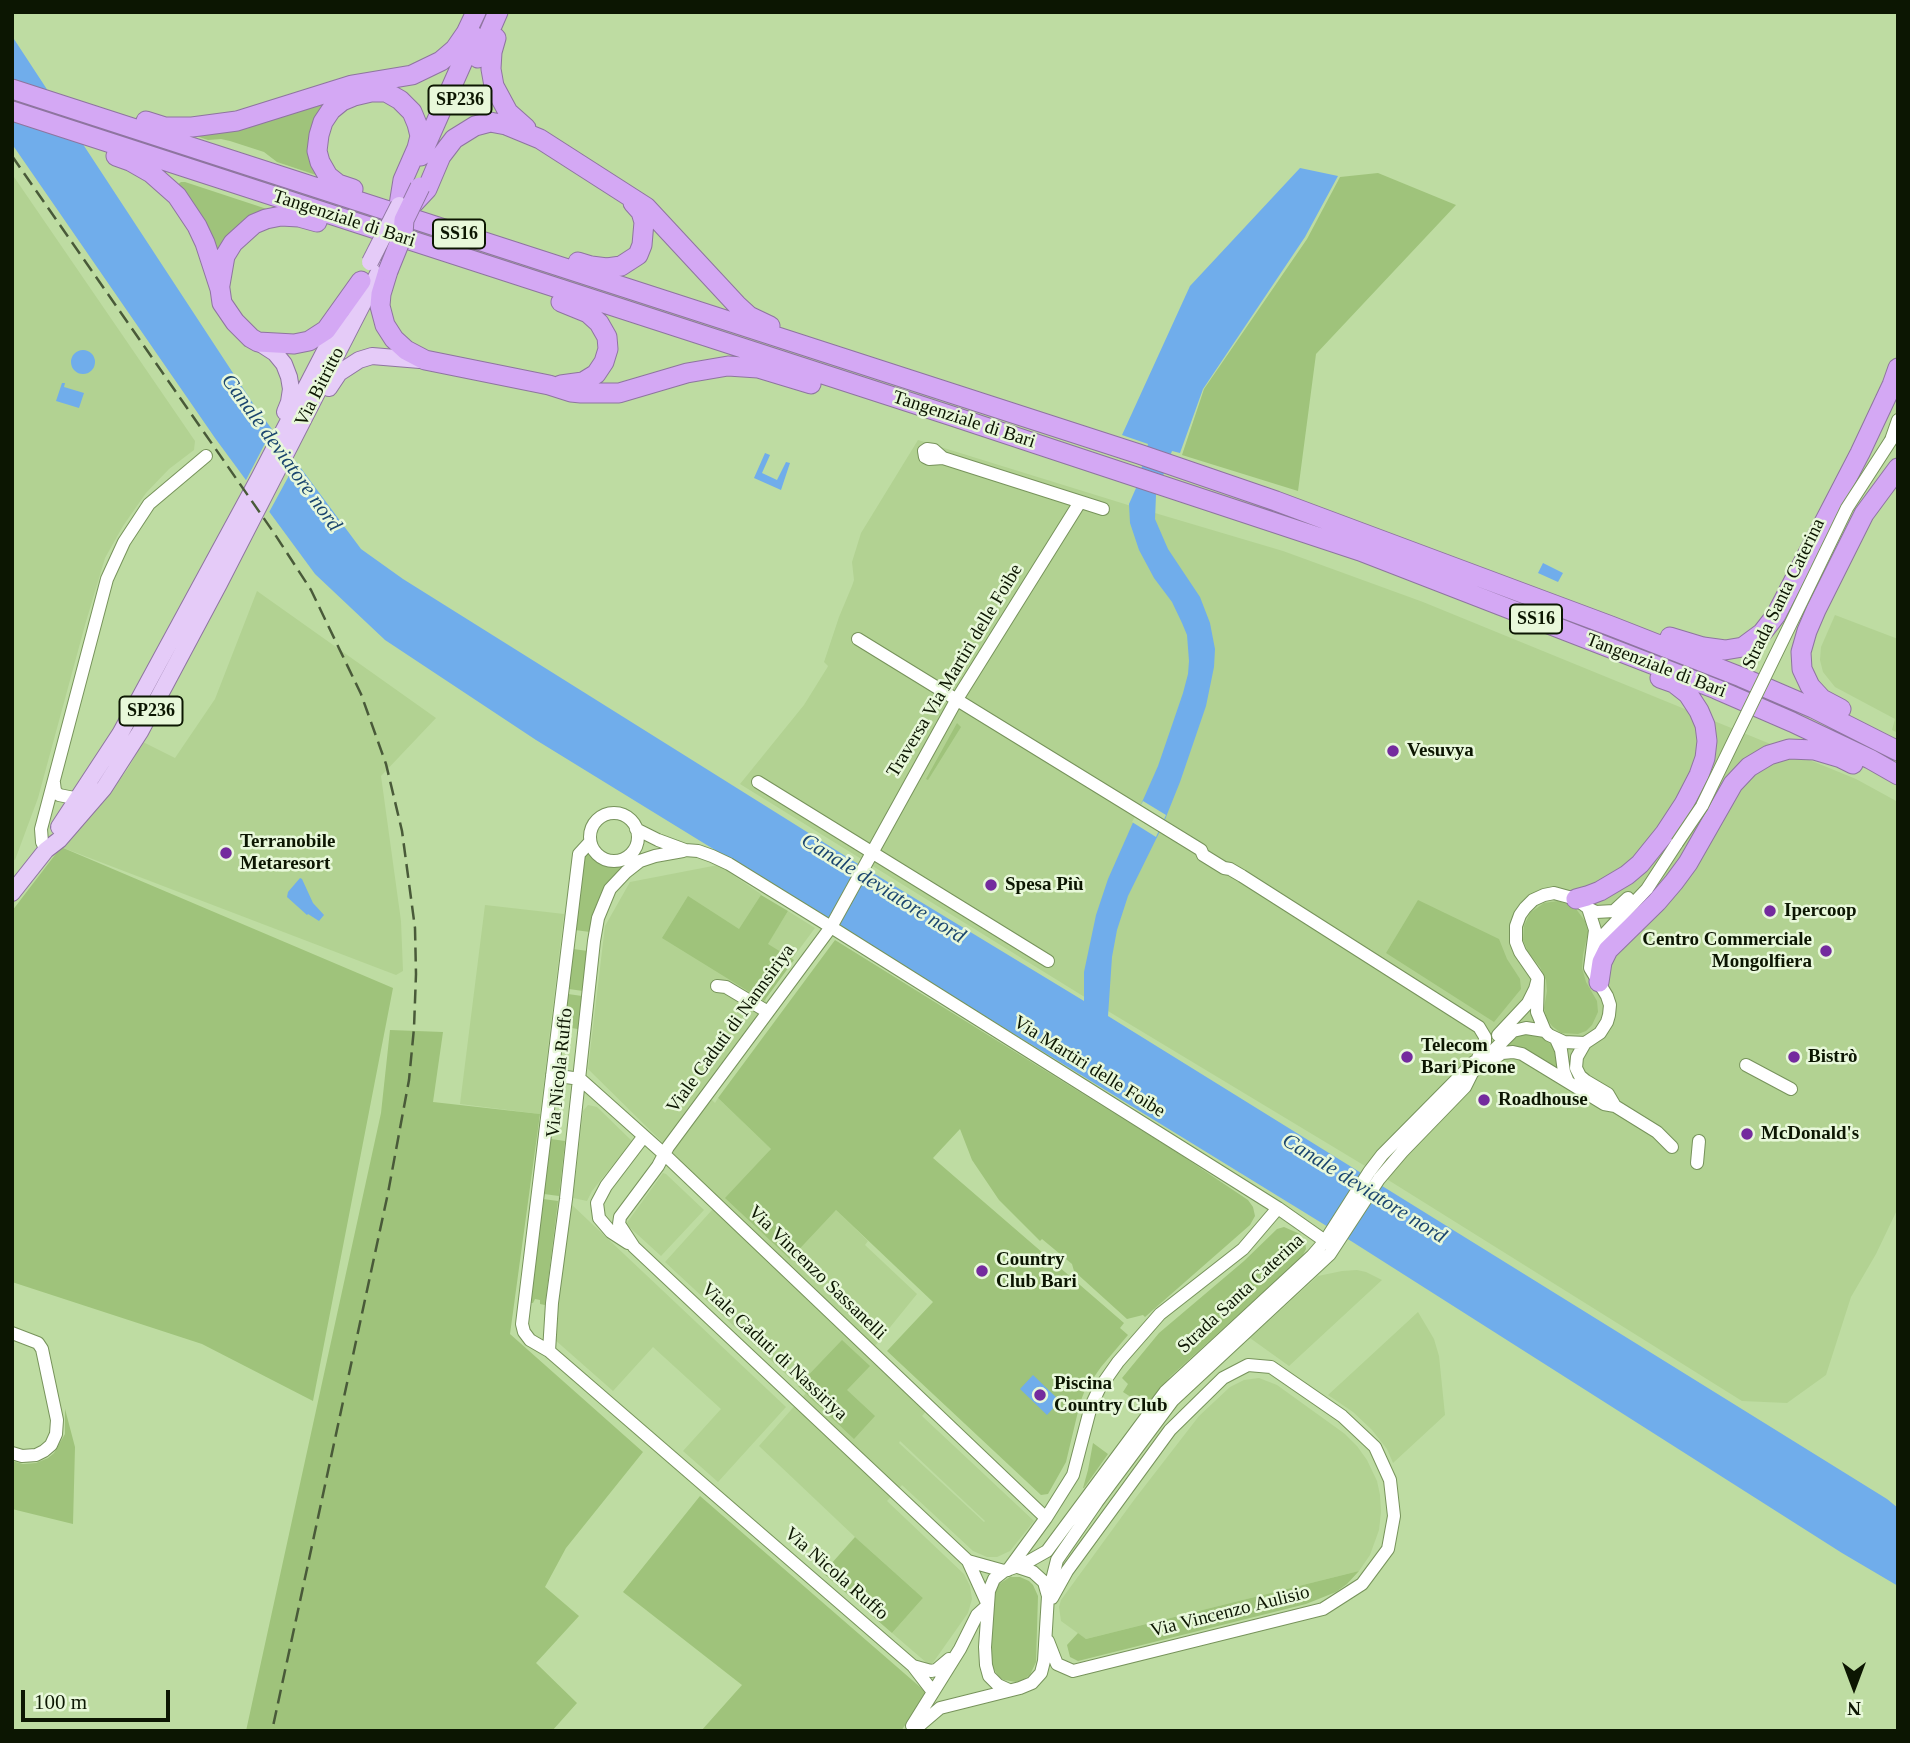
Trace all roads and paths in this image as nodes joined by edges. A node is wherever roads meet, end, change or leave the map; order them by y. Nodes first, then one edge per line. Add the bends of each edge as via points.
1 (475, 12) edge
2 (484, 12) edge
3 (498, 12) edge
4 (506, 12) edge
5 (12, 89) edge
6 (81, 111) junction
7 (12, 113) edge
8 (540, 139) junction
9 (89, 142) junction
10 (414, 185) junction
11 (626, 194) junction
12 (400, 211) junction
13 (365, 226) junction
14 (469, 238) junction
15 (416, 243) junction
16 (380, 267) junction
17 (361, 281) junction
18 (220, 289) junction
19 (258, 342) junction
20 (837, 358) junction
21 (327, 360) junction
22 (425, 360) junction
23 (1898, 368) edge
24 (549, 385) junction
25 (952, 416) junction
26 (1898, 420) edge
27 (1894, 437) edge
28 (206, 456) dead end
29 (943, 458) dead end
30 (1898, 468) edge
31 (1080, 502) junction
32 (1103, 509) dead end
33 (226, 553) junction
34 (1611, 626) junction
35 (858, 639) dead end
36 (1611, 649) junction
37 (957, 699) junction
38 (1891, 747) edge
39 (1898, 775) edge
40 (54, 782) junction
41 (758, 782) dead end
42 (1898, 787) edge
43 (81, 794) junction
44 (636, 828) junction
45 (590, 842) junction
46 (1677, 843) junction
47 (46, 850) junction
48 (685, 850) junction
49 (869, 858) junction
50 (634, 859) junction
51 (12, 893) edge
52 (1582, 903) junction
53 (831, 927) junction
54 (569, 938) junction
55 (594, 941) junction
56 (1594, 946) junction
57 (1048, 961) dead end
58 (1538, 978) junction
59 (1599, 982) junction
60 (717, 986) dead end
61 (768, 1012) junction
62 (1545, 1031) junction
63 (1556, 1039) junction
64 (1585, 1042) junction
65 (1478, 1058) junction
66 (1746, 1065) dead end
67 (552, 1075) junction
68 (580, 1079) junction
69 (1568, 1082) junction
70 (1465, 1087) junction
71 (1791, 1089) dead end
72 (1615, 1106) junction
73 (644, 1136) junction
74 (1699, 1141) dead end
75 (1672, 1147) dead end
76 (664, 1154) junction
77 (1697, 1163) dead end
78 (1374, 1176) junction
79 (1278, 1209) junction
80 (1332, 1238) junction
81 (634, 1247) junction
82 (12, 1332) edge
83 (549, 1351) junction
84 (12, 1453) edge
85 (1046, 1518) junction
86 (968, 1561) junction
87 (1010, 1569) junction
88 (1047, 1602) junction
89 (988, 1605) junction
90 (1046, 1634) junction
91 (960, 1648) junction
92 (913, 1666) junction
93 (1009, 1690) junction
94 (933, 1692) junction
95 (911, 1731) edge

1 - 6 highway via 455,49 426,69 402,78 352,85 237,121 165,127 120,113
2 - 10 highway, SP236
3 - 10 highway, SP236 via 463,94
4 - 8 highway via 492,52 494,86 508,112
5 - 6 highway, Tangenziale di Bari / SS16
6 - 12 highway, Tangenziale di Bari / SS16
7 - 9 highway via 36,130
8 - 11 highway
8 - 12 highway via 490,122 475,127 454,139 427,189
9 - 13 highway, Tangenziale di Bari / SS16
9 - 18 highway via 151,173 177,196 205,243
10 - 12 highway, SP236, bridge
11 - 14 highway via 640,212 644,234 638,255 621,265 591,266 504,238
11 - 20 highway via 646,207 749,316 802,336
12 - 12 highway via 338,184 320,162 317,150 323,121 331,110 354,96 386,92 412,112 417,124 417,148 403,180
12 - 14 highway, Tangenziale di Bari / SS16
12 - 16 highway, bridge via 404,234
13 - 15 highway, Tangenziale di Bari / SS16
13 - 18 highway via 336,228 290,216 254,224 226,256
14 - 20 highway, Tangenziale di Bari / SS16
15 - 24 highway via 438,262 573,305 599,323 608,349 596,374 583,382
15 - 25 highway, Tangenziale di Bari / SS16
16 - 17 main road, Via Bitritto / SP236
16 - 21 main road, Via Bitritto / SP236
16 - 22 highway via 384,325 406,350
17 - 19 highway via 326,330 309,341
17 - 21 main road, Via Bitritto / SP236
18 - 19 highway via 222,303 235,322
19 - 33 main road via 284,364 291,389 289,402 226,525
20 - 34 highway, Tangenziale di Bari / SS16 via 1172,465
21 - 33 main road, Via Bitritto / SP236
22 - 24 highway
22 - 33 main road via 372,356 339,373 250,538
23 - 34 highway via 1860,453 1776,615 1762,633 1743,647 1725,650
24 - 25 highway via 571,392 619,393 705,369 758,368 901,411
25 - 36 highway, Tangenziale di Bari / SS16 via 1360,551
26 - 27 street, Strada Santa Caterina
27 - 46 street, Strada Santa Caterina, bridge via 1847,508 1702,806
28 - 40 street via 149,504 124,542 107,579
29 - 31 street
30 - 38 highway via 1858,525 1816,610 1801,652 1802,669 1822,699 1866,722
31 - 32 street
31 - 37 street, Traversa Via Martiri delle Foibe
33 - 43 main road, Via Bitritto / SP236
33 - 47 main road, Via Bitritto / SP236 via 166,684 123,760 94,800
34 - 38 highway, Tangenziale di Bari / SS16 via 1753,682
35 - 37 street
36 - 39 highway, Tangenziale di Bari / SS16 via 1792,722
36 - 52 highway via 1637,669 1674,683 1688,694 1705,724 1707,741 1699,775 1665,833 1627,875
37 - 49 street, Traversa Via Martiri delle Foibe
37 - 65 street via 1479,1027 1485,1042
40 - 43 street via 59,795 74,798
40 - 47 street via 41,829
41 - 49 street
42 - 59 highway via 1841,758 1814,750 1789,749 1749,767 1733,783 1674,882 1608,950
43 - 47 main road, Via Bitritto / SP236
44 - 45 street via 619,814 603,816 592,827
44 - 48 street, Via Martiri delle Foibe
44 - 50 street
45 - 50 street via 605,860
45 - 54 street, Via Nicola Ruffo via 579,854
46 - 52 street, Strada Santa Caterina via 1615,911 1596,912
46 - 56 street, Strada Santa Caterina via 1647,889
47 - 51 main road, Via Bitritto
48 - 50 street
48 - 53 street, Via Martiri delle Foibe via 729,864
49 - 53 street
49 - 57 street
50 - 55 street, Via Nicola Ruffo via 610,889
52 - 56 street via 1595,930
52 - 58 street via 1554,893 1533,900 1520,915 1516,942
53 - 61 street, Viale Caduti di Nannsiriya
53 - 79 street, Via Martiri delle Foibe
54 - 55 street
54 - 67 street, Via Nicola Ruffo
55 - 68 street, Via Nicola Ruffo
56 - 59 street via 1590,968
58 - 62 street via 1537,1012
58 - 65 street, Strada Santa Caterina via 1528,1003
59 - 64 street via 1610,1005 1608,1022 1600,1034
60 - 61 street
61 - 76 street, Viale Caduti di Nannsiriya
62 - 63 street
62 - 70 street, Strada Santa Caterina via 1513,1031 1472,1073
63 - 64 street
63 - 69 street
64 - 72 street via 1576,1068 1586,1081 1608,1094
65 - 78 street, Strada Santa Caterina via 1381,1155
66 - 71 street
67 - 68 street
67 - 83 street, Via Nicola Ruffo via 522,1324 530,1340
68 - 73 street, Via Vincenzo Sassanelli
68 - 83 street, Via Nicola Ruffo
69 - 70 street via 1513,1052 1502,1053
69 - 72 street
70 - 78 street, Strada Santa Caterina
72 - 75 street
73 - 76 street, Via Vincenzo Sassanelli
73 - 81 street via 597,1203 599,1218
74 - 77 street
76 - 81 street, Viale Caduti di Nassiriya via 620,1217 619,1224
76 - 85 street, Via Vincenzo Sassanelli
78 - 80 street, Strada Santa Caterina
79 - 80 street, Via Martiri delle Foibe
79 - 85 street, Strada Santa Caterina via 1243,1249 1160,1314 1118,1362 1091,1406 1073,1475
80 - 87 street, Strada Santa Caterina via 1165,1392 1047,1550
80 - 88 street, Strada Santa Caterina via 1330,1254 1173,1400 1057,1560
81 - 86 street, Viale Caduti di Nassiriya
82 - 84 street via 42,1349 57,1420 56,1434 44,1451 22,1456
83 - 92 street, Via Nicola Ruffo
85 - 87 street, Strada Santa Caterina
86 - 87 street
86 - 89 street
87 - 88 street via 1033,1572 1044,1582
87 - 89 street, Strada Santa Caterina via 993,1579
88 - 90 street, Strada Santa Caterina
88 - 90 street, Via Vincenzo Aulisio via 1170,1430 1223,1377 1248,1365 1271,1367 1342,1416 1375,1447 1390,1480 1394,1516 1388,1549 1362,1584 1323,1609 1073,1671 1057,1664
89 - 91 street, Strada Santa Caterina via 977,1615
89 - 93 street, Strada Santa Caterina via 986,1665 989,1676
90 - 93 street, Strada Santa Caterina via 1041,1673 1032,1683
91 - 92 street via 936,1670
91 - 94 street, Strada Santa Caterina
92 - 94 street, Via Nicola Ruffo
93 - 95 street, Strada Santa Caterina via 940,1708
94 - 95 street, Strada Santa Caterina

